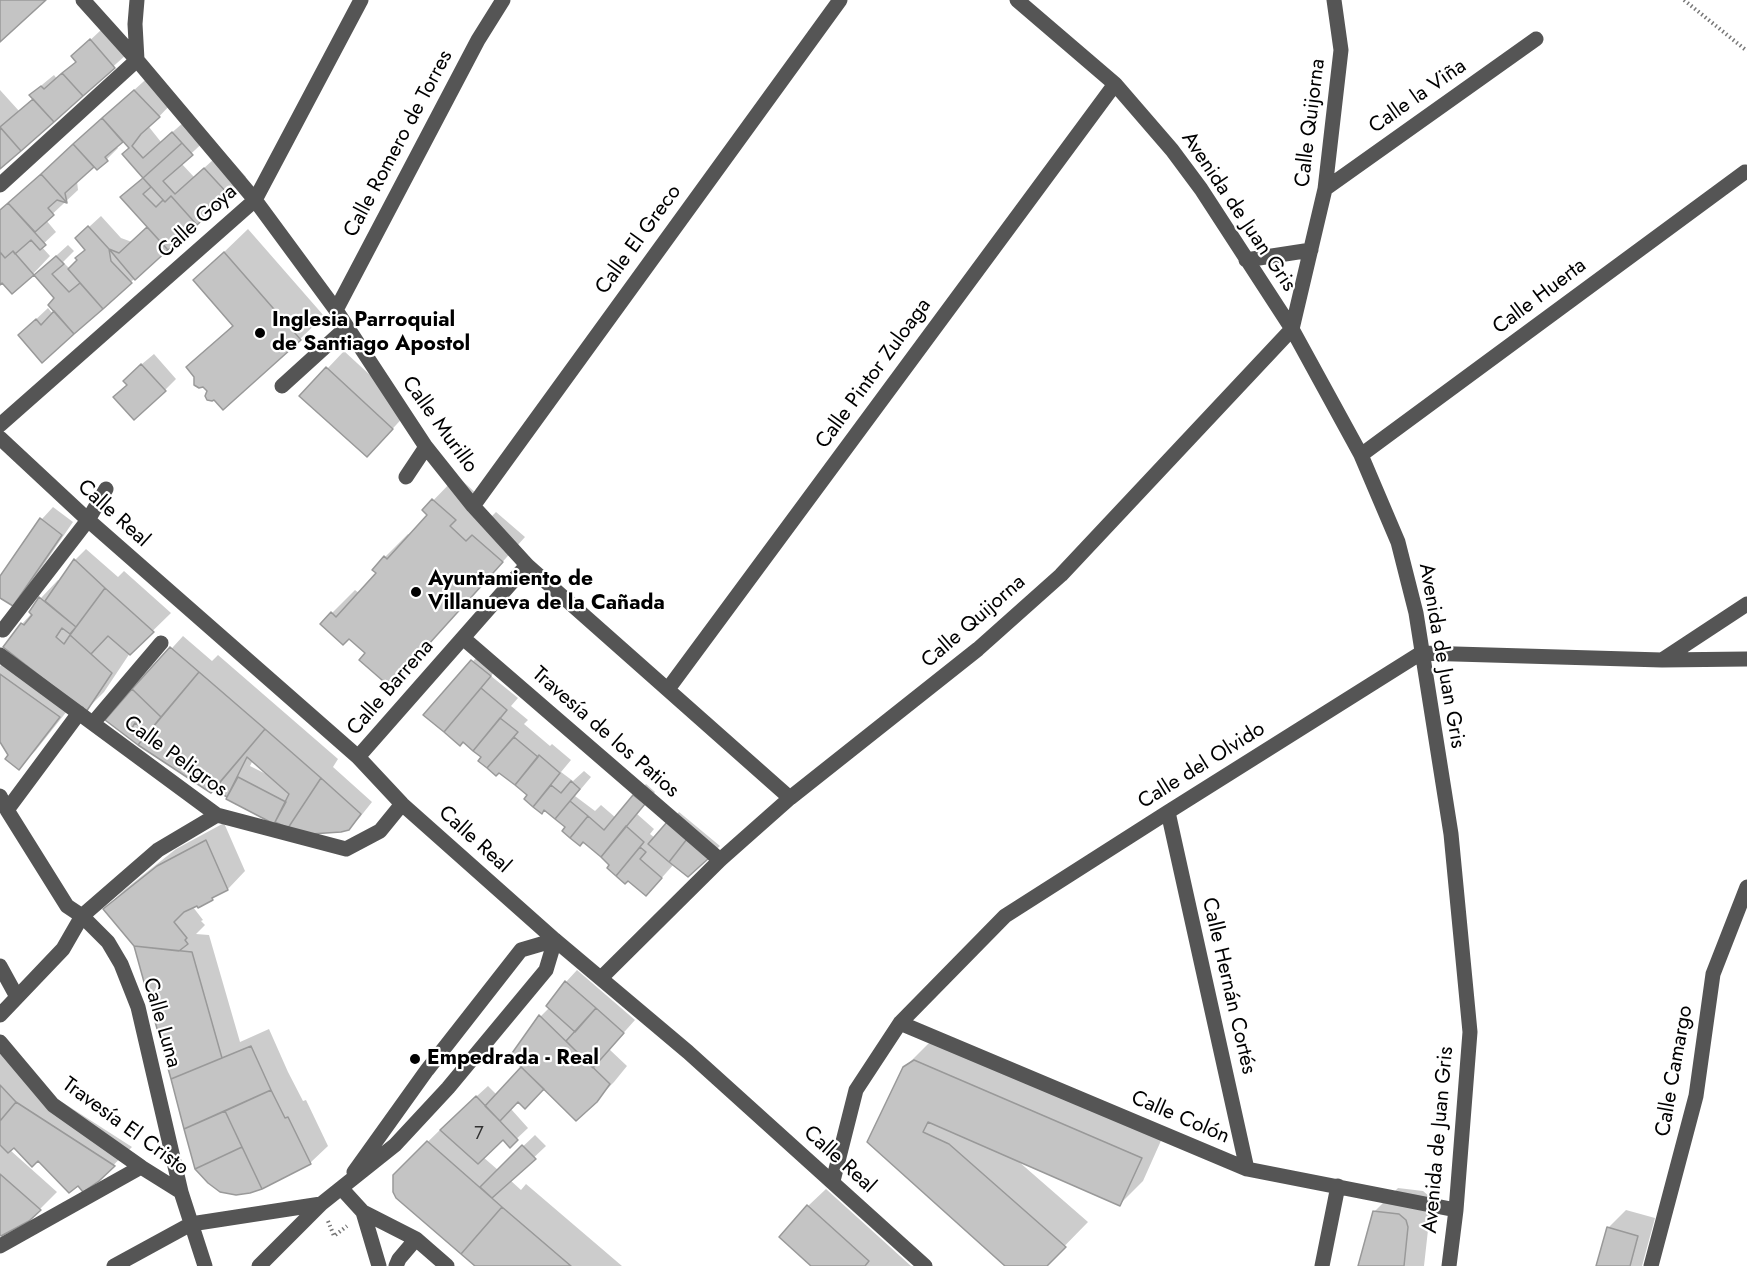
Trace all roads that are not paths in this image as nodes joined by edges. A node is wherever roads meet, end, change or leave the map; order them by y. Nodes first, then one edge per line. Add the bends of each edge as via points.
1 (83, 0) edge
2 (137, 0) edge
3 (361, 0) edge
4 (504, 0) edge
5 (840, 0) edge
6 (1017, 0) edge
7 (1334, 0) edge
8 (1536, 39) dead end
9 (137, 60) junction
10 (1115, 84) junction
11 (1745, 172) dead end
12 (0, 185) edge
13 (1325, 189) junction
14 (255, 200) junction
15 (1311, 250) junction
16 (1246, 260) junction
17 (336, 310) junction
18 (347, 327) junction
19 (1292, 329) junction
20 (282, 386) dead end
21 (0, 425) edge
22 (0, 438) edge
23 (426, 447) junction
24 (1361, 455) junction
25 (406, 477) dead end
26 (106, 489) dead end
27 (473, 506) junction
28 (88, 520) junction
29 (527, 565) junction
30 (1747, 604) edge
31 (1, 631) edge
32 (463, 638) junction
33 (161, 643) dead end
34 (1421, 653) junction
35 (0, 655) edge
36 (1747, 659) edge
37 (1662, 660) junction
38 (668, 689) junction
39 (79, 713) junction
40 (93, 723) junction
41 (358, 757) junction
42 (0, 796) edge
43 (790, 798) junction
44 (402, 804) junction
45 (7, 810) junction
46 (1168, 812) junction
47 (217, 814) junction
48 (720, 860) junction
49 (1747, 887) edge
50 (82, 916) junction
51 (555, 940) junction
52 (0, 966) edge
53 (601, 978) junction
54 (17, 997) junction
55 (0, 1015) edge
56 (900, 1023) junction
57 (0, 1042) edge
58 (141, 1167) junction
59 (1247, 1169) junction
60 (833, 1181) junction
61 (1338, 1186) junction
62 (342, 1189) junction
63 (181, 1192) junction
64 (321, 1204) junction
65 (1456, 1210) junction
66 (363, 1212) junction
67 (191, 1224) junction
68 (416, 1239) junction
69 (0, 1246) edge
70 (114, 1266) edge
71 (205, 1266) edge
72 (259, 1266) edge
73 (379, 1266) edge
74 (396, 1266) edge
75 (447, 1266) edge
76 (925, 1266) edge
77 (1322, 1266) edge
78 (1449, 1266) edge
79 (1651, 1266) edge

1 - 9 street, Calle Murillo
2 - 9 street
3 - 14 street, Calle Goya
4 - 17 street, Calle Romero de Torres via 478,40
5 - 27 street, Calle El Greco
6 - 10 street, Avenida de Juan Gris
7 - 13 street, Calle Quijorna via 1341,50
8 - 13 street, Calle la Viña
9 - 12 street
9 - 14 street, Calle Murillo
10 - 16 street, Avenida de Juan Gris via 1172,150
10 - 38 street, Calle Pintor Zuloaga
11 - 24 street, Calle Huerta
13 - 15 street, Calle Quijorna
14 - 17 street, Calle Murillo
14 - 21 street, Calle Goya
15 - 16 street
15 - 19 street, Calle Quijorna
16 - 19 street, Avenida de Juan Gris
17 - 18 street, Calle Murillo
18 - 20 street
18 - 23 street, Calle Murillo
19 - 24 street, Avenida de Juan Gris
19 - 43 street, Calle Quijorna via 1060,575 978,649
22 - 28 street, Calle Real
23 - 25 street
23 - 27 street, Calle Murillo
24 - 34 street, Avenida de Juan Gris via 1398,542 1416,613
26 - 28 street
27 - 29 street, Calle Murillo
28 - 31 street
28 - 41 street, Calle Real
29 - 32 street, Calle Barrena
29 - 38 street, Calle Murillo
30 - 37 street
32 - 41 street, Calle Barrena
32 - 48 street, Travesía de los Patios
33 - 40 street
34 - 37 street
34 - 46 street, Calle del Olvido
34 - 65 street, Avenida de Juan Gris via 1451,834 1470,1032
35 - 39 street, Calle Peligros
36 - 37 street
38 - 43 street, Calle Murillo
39 - 40 street, Calle Peligros
39 - 45 street
40 - 47 street, Calle Peligros
41 - 44 street, Calle Real
42 - 45 street, Calle Luna
43 - 48 street, Calle Quijorna
44 - 47 street, Calle Peligros via 381,831 346,849
44 - 51 street, Calle Real
45 - 50 street, Calle Luna via 66,906
46 - 56 street, Calle del Olvido via 1005,916
46 - 59 street, Calle Hernán Cortés
47 - 50 street via 158,850
48 - 53 street, Calle Quijorna
49 - 79 street, Calle Camargo via 1713,974 1696,1096
50 - 54 street via 63,950
50 - 63 street, Calle Luna via 108,942 138,1007
51 - 53 street, Calle Real
51 - 62 street via 546,970 469,1064 395,1145
51 - 62 street via 521,950 427,1070
52 - 54 street
53 - 60 street, Calle Real
54 - 55 street
56 - 59 street, Calle Colón
56 - 60 street, Calle del Olvido via 856,1090
57 - 58 street, Travesía El Cristo via 53,1105
58 - 63 street, Travesía El Cristo
58 - 69 street
59 - 61 street, Calle Colón
60 - 76 street, Calle Real
61 - 65 street, Calle Colón
61 - 77 street
62 - 64 street
62 - 66 street
63 - 67 street, Travesía El Cristo
64 - 67 street
64 - 72 street
65 - 78 street, Avenida de Juan Gris
66 - 68 street
66 - 73 street
67 - 70 street
67 - 71 street, Travesía El Cristo
68 - 74 street
68 - 75 street

